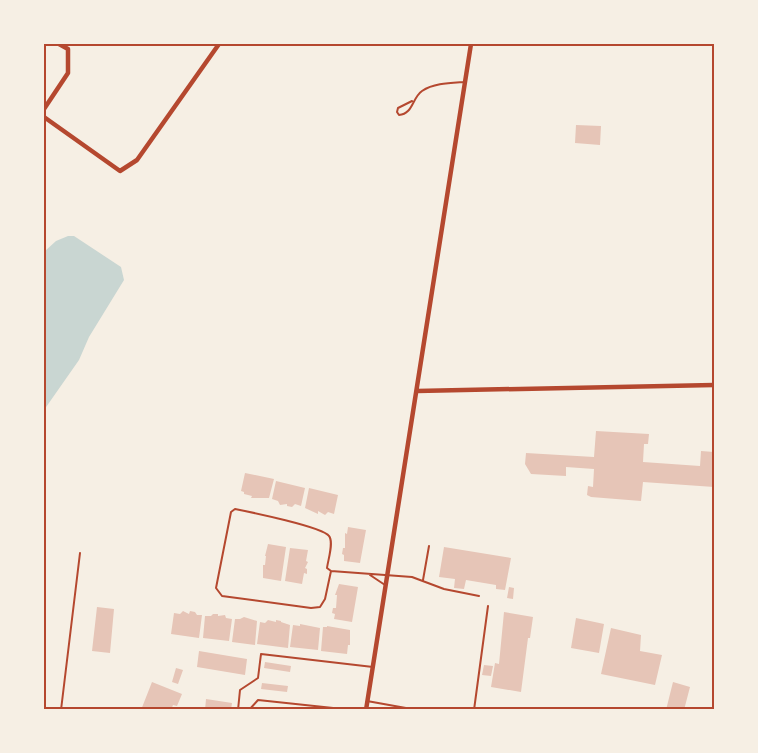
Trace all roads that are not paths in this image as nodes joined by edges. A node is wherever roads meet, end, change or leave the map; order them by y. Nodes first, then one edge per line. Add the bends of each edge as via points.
1 (59, 44) edge
2 (219, 44) edge
3 (471, 44) edge
4 (465, 82) junction
5 (412, 101) junction
6 (44, 109) edge
7 (44, 117) edge
8 (714, 385) edge
9 (417, 391) junction
10 (429, 546) dead end
11 (80, 553) dead end
12 (331, 571) junction
13 (368, 573) junction
14 (388, 574) junction
15 (423, 580) junction
16 (387, 586) junction
17 (479, 596) dead end
18 (488, 606) dead end
19 (373, 667) junction
20 (44, 669) edge
21 (44, 700) edge
22 (367, 701) junction
23 (44, 707) edge
24 (404, 708) edge
25 (61, 710) edge
26 (238, 710) edge
27 (249, 710) edge
28 (352, 710) edge
29 (366, 710) edge
30 (417, 710) edge
31 (474, 710) edge

1 - 6 street via 68,49 68,73
2 - 7 street via 137,160 120,171
3 - 4 street
4 - 5 lane via 433,86 418,93
4 - 9 street
5 - 5 lane via 409,111 399,115 398,108
8 - 9 street
9 - 14 street
10 - 15 lane
11 - 25 lane
12 - 12 lane via 327,568 331,538 328,534 235,509 231,512 216,588 222,596 320,607
12 - 13 lane
13 - 14 lane
13 - 16 lane
14 - 15 lane
14 - 16 street
15 - 17 lane
16 - 19 street
18 - 31 lane
19 - 22 street
19 - 26 lane via 261,654 258,678 240,690
20 - 21 lane
21 - 23 lane
22 - 24 lane
22 - 29 street
24 - 30 lane
27 - 28 lane via 258,699

